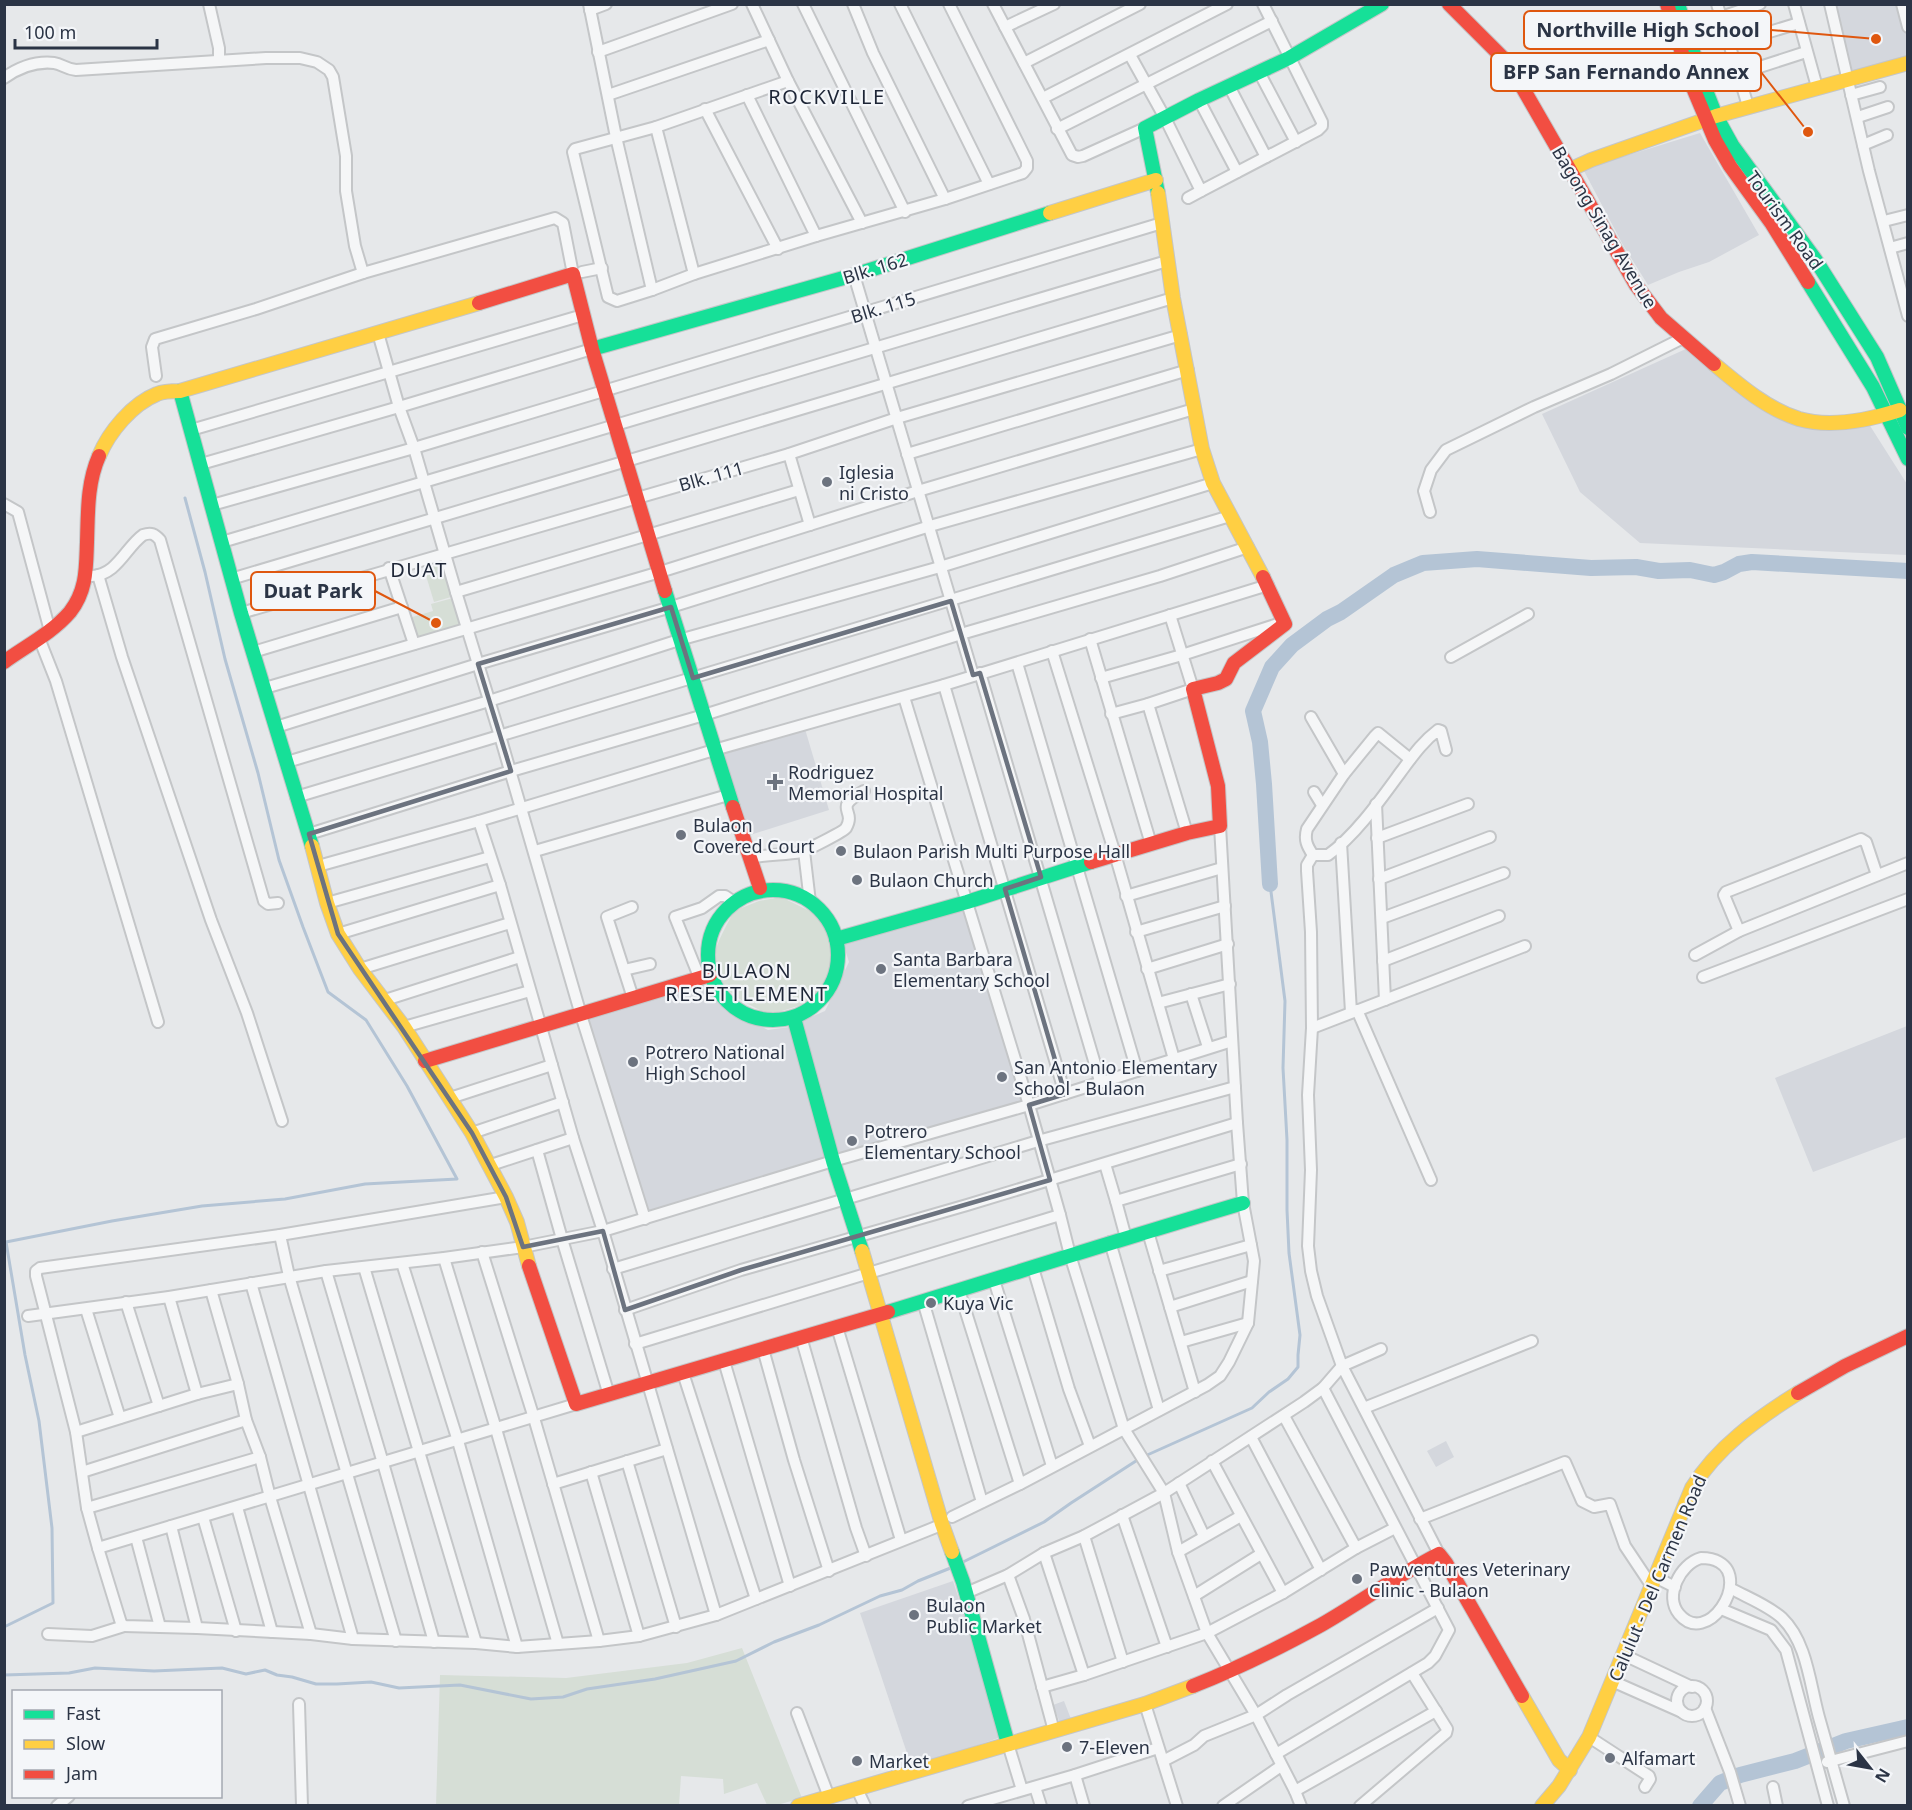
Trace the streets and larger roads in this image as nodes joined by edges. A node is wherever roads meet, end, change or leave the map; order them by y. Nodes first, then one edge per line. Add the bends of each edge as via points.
1 (208, 4) edge
2 (606, 4) edge
3 (732, 4) edge
4 (753, 4) edge
5 (803, 4) edge
6 (853, 4) edge
7 (900, 4) edge
8 (949, 4) edge
9 (993, 4) edge
10 (1054, 4) edge
11 (1140, 4) edge
12 (1227, 4) edge
13 (1263, 4) edge
14 (1382, 4) edge
15 (1449, 4) edge
16 (1667, 4) edge
17 (1678, 4) edge
18 (1717, 4) edge
19 (1760, 4) edge
20 (1794, 4) edge
21 (1830, 4) edge
22 (1902, 4) edge
23 (590, 7) edge
24 (719, 7) edge
25 (1721, 17) junction
26 (1272, 21) junction
27 (1799, 23) junction
28 (1005, 27) junction
29 (1908, 27) edge
30 (769, 40) junction
31 (1730, 44) junction
32 (598, 52) junction
33 (1806, 52) junction
34 (1130, 55) junction
35 (1289, 58) junction
36 (219, 61) junction
37 (1024, 63) junction
38 (1908, 63) edge
39 (1259, 72) junction
40 (1738, 74) junction
41 (4, 78) edge
42 (1847, 78) junction
43 (788, 81) junction
44 (1146, 85) junction
45 (1229, 86) junction
46 (1817, 87) junction
47 (1880, 87) dead end
48 (608, 95) junction
49 (747, 95) junction
50 (1851, 95) junction
51 (1043, 98) junction
52 (1199, 100) junction
53 (1748, 106) junction
54 (1888, 108) dead end
55 (705, 109) junction
56 (1711, 117) junction
57 (1858, 117) junction
58 (1165, 118) junction
59 (656, 127) junction
60 (1145, 128) junction
61 (1057, 129) junction
62 (1887, 135) dead end
63 (616, 137) junction
64 (1296, 142) junction
65 (1863, 145) junction
66 (1266, 157) junction
67 (1569, 170) junction
68 (1237, 172) junction
69 (1156, 180) junction
70 (989, 184) junction
71 (1201, 191) junction
72 (1188, 198) dead end
73 (945, 199) junction
74 (905, 212) junction
75 (1908, 215) edge
76 (1884, 222) junction
77 (862, 223) junction
78 (1162, 223) junction
79 (816, 236) junction
80 (1908, 243) edge
81 (1890, 248) junction
82 (778, 249) junction
83 (1167, 261) junction
84 (602, 268) junction
85 (363, 273) junction
86 (577, 273) junction
87 (694, 274) junction
88 (854, 274) junction
89 (1908, 275) edge
90 (1896, 278) junction
91 (652, 290) junction
92 (1173, 298) junction
93 (1906, 308) edge
94 (867, 312) junction
95 (583, 315) junction
96 (378, 333) junction
97 (1181, 335) junction
98 (1683, 338) junction
99 (876, 348) junction
100 (592, 349) junction
101 (1188, 370) junction
102 (389, 372) junction
103 (156, 376) dead end
104 (887, 383) junction
105 (605, 390) junction
106 (180, 391) junction
107 (399, 407) junction
108 (1194, 409) junction
109 (1894, 412) junction
110 (897, 418) junction
111 (615, 425) junction
112 (1908, 428) edge
113 (191, 430) junction
114 (414, 448) junction
115 (1202, 449) junction
116 (789, 454) junction
117 (908, 454) junction
118 (1908, 459) edge
119 (626, 461) junction
120 (201, 464) junction
121 (424, 482) junction
122 (1213, 483) junction
123 (799, 490) junction
124 (918, 491) junction
125 (638, 498) junction
126 (4, 504) edge
127 (212, 505) junction
128 (1430, 512) dead end
129 (1230, 516) junction
130 (435, 519) junction
131 (810, 525) junction
132 (930, 526) junction
133 (649, 536) junction
134 (222, 542) junction
135 (1248, 547) junction
136 (444, 552) junction
137 (940, 567) junction
138 (389, 568) junction
139 (660, 572) junction
140 (92, 576) junction
141 (231, 579) junction
142 (1268, 585) junction
143 (456, 592) junction
144 (951, 601) junction
145 (402, 607) junction
146 (671, 608) junction
147 (241, 613) junction
148 (1528, 614) dead end
149 (1170, 615) junction
150 (1285, 621) junction
151 (467, 628) junction
152 (961, 634) junction
153 (44, 635) junction
154 (1090, 639) junction
155 (679, 640) junction
156 (414, 644) junction
157 (1052, 651) junction
158 (253, 652) junction
159 (1182, 655) junction
160 (1451, 657) dead end
161 (4, 662) edge
162 (1017, 663) junction
163 (478, 664) junction
164 (976, 674) junction
165 (693, 678) junction
166 (1101, 678) junction
167 (944, 685) junction
168 (265, 688) junction
169 (1193, 689) junction
170 (904, 697) junction
171 (489, 701) junction
172 (1148, 704) junction
173 (1111, 714) junction
174 (704, 715) junction
175 (1311, 717) dead end
176 (276, 727) junction
177 (500, 736) junction
178 (714, 750) junction
179 (1446, 750) dead end
180 (1410, 759) junction
181 (287, 762) junction
182 (511, 771) junction
183 (1344, 774) junction
184 (864, 791) dead end
185 (1314, 792) dead end
186 (728, 795) junction
187 (296, 797) junction
188 (1376, 804) junction
189 (1468, 804) dead end
190 (1322, 805) junction
191 (521, 807) junction
192 (479, 821) junction
193 (1220, 826) junction
194 (1187, 833) junction
195 (309, 834) junction
196 (1490, 837) dead end
197 (1377, 838) junction
198 (1341, 843) junction
199 (1151, 844) junction
200 (804, 851) junction
201 (535, 852) junction
202 (1115, 854) junction
203 (1313, 855) junction
204 (490, 857) junction
205 (750, 858) junction
206 (1908, 863) edge
207 (1077, 866) junction
208 (318, 867) junction
209 (1222, 868) junction
210 (1504, 873) dead end
211 (1877, 875) junction
212 (1041, 877) junction
213 (1379, 879) junction
214 (500, 885) junction
215 (760, 888) junction
216 (1005, 889) junction
217 (1126, 896) junction
218 (1908, 899) edge
219 (734, 902) junction
220 (810, 902) junction
221 (967, 902) junction
222 (278, 903) dead end
223 (327, 903) junction
224 (1225, 906) junction
225 (632, 907) dead end
226 (1499, 916) dead end
227 (1382, 918) junction
228 (510, 923) junction
229 (1136, 932) junction
230 (1739, 932) junction
231 (338, 934) junction
232 (836, 939) junction
233 (1228, 944) junction
234 (1525, 946) dead end
235 (1695, 955) dead end
236 (520, 957) junction
237 (1383, 961) junction
238 (650, 963) dead end
239 (360, 969) junction
240 (1147, 969) junction
241 (624, 970) junction
242 (705, 977) junction
243 (1703, 977) dead end
244 (1230, 984) junction
245 (530, 991) junction
246 (1191, 994) junction
247 (633, 998) junction
248 (386, 1000) junction
249 (1385, 1000) junction
250 (1158, 1004) junction
251 (1354, 1011) junction
252 (581, 1015) junction
253 (794, 1018) junction
254 (158, 1022) dead end
255 (540, 1026) junction
256 (404, 1027) junction
257 (1312, 1028) junction
258 (1232, 1041) junction
259 (1208, 1047) junction
260 (1174, 1059) junction
261 (425, 1061) junction
262 (552, 1065) junction
263 (1137, 1071) junction
264 (1100, 1081) junction
265 (1234, 1087) junction
266 (1065, 1094) junction
267 (450, 1098) junction
268 (563, 1102) junction
269 (1029, 1105) junction
270 (282, 1121) dead end
271 (1237, 1123) junction
272 (472, 1133) junction
273 (573, 1138) junction
274 (1038, 1141) junction
275 (537, 1150) junction
276 (832, 1161) junction
277 (1105, 1164) junction
278 (1241, 1164) junction
279 (491, 1165) junction
280 (1050, 1180) junction
281 (1431, 1180) dead end
282 (506, 1197) junction
283 (845, 1200) junction
284 (1116, 1201) junction
285 (1244, 1203) junction
286 (1060, 1215) junction
287 (645, 1219) junction
288 (603, 1231) junction
289 (1148, 1232) junction
290 (280, 1235) junction
291 (857, 1237) junction
292 (1126, 1238) junction
293 (562, 1239) junction
294 (1110, 1242) junction
295 (1251, 1245) junction
296 (523, 1247) junction
297 (482, 1252) junction
298 (1070, 1255) junction
299 (444, 1258) junction
300 (402, 1263) junction
301 (364, 1267) junction
302 (1033, 1268) junction
303 (613, 1269) junction
304 (326, 1271) junction
305 (1159, 1271) junction
306 (869, 1274) junction
307 (289, 1276) junction
308 (994, 1280) junction
309 (1252, 1281) junction
310 (251, 1283) junction
311 (211, 1290) junction
312 (959, 1290) junction
313 (169, 1297) junction
314 (923, 1301) junction
315 (126, 1302) junction
316 (1170, 1307) junction
317 (86, 1309) junction
318 (625, 1310) junction
319 (46, 1313) junction
320 (880, 1314) junction
321 (28, 1316) dead end
322 (1248, 1323) junction
323 (837, 1327) junction
324 (1908, 1336) edge
325 (801, 1337) junction
326 (1532, 1341) dead end
327 (1181, 1342) junction
328 (635, 1344) junction
329 (763, 1349) junction
330 (1381, 1349) dead end
331 (724, 1360) junction
332 (1342, 1366) junction
333 (684, 1373) junction
334 (238, 1384) junction
335 (647, 1384) junction
336 (1323, 1388) junction
337 (1195, 1392) junction
338 (197, 1394) junction
339 (609, 1395) junction
340 (576, 1404) junction
341 (159, 1406) junction
342 (1364, 1408) junction
343 (1159, 1410) junction
344 (1284, 1416) junction
345 (120, 1418) junction
346 (534, 1418) junction
347 (246, 1420) junction
348 (496, 1429) junction
349 (1124, 1429) junction
350 (76, 1432) junction
351 (1251, 1437) junction
352 (458, 1441) junction
353 (1089, 1446) junction
354 (667, 1449) junction
355 (420, 1452) junction
356 (260, 1457) junction
357 (627, 1461) junction
358 (1212, 1461) junction
359 (383, 1463) junction
360 (1052, 1466) junction
361 (82, 1472) junction
362 (591, 1472) junction
363 (347, 1474) junction
364 (1179, 1483) junction
365 (553, 1484) junction
366 (1020, 1484) junction
367 (308, 1485) junction
368 (1164, 1493) junction
369 (270, 1497) junction
370 (982, 1502) junction
371 (237, 1507) junction
372 (87, 1508) junction
373 (1122, 1515) junction
374 (1241, 1516) junction
375 (203, 1517) junction
376 (952, 1517) dead end
377 (1420, 1519) junction
378 (171, 1526) junction
379 (936, 1527) dead end
380 (1395, 1528) junction
381 (1084, 1536) junction
382 (1204, 1536) junction
383 (136, 1537) junction
384 (901, 1540) junction
385 (98, 1548) junction
386 (1356, 1548) junction
387 (1178, 1552) junction
388 (1044, 1553) junction
389 (1261, 1554) junction
390 (1439, 1554) junction
391 (866, 1556) junction
392 (1415, 1566) junction
393 (1322, 1570) junction
394 (829, 1571) junction
395 (1008, 1575) junction
396 (1655, 1576) junction
397 (1677, 1582) junction
398 (790, 1586) junction
399 (964, 1587) junction
400 (1730, 1588) junction
401 (1283, 1593) junction
402 (1194, 1596) junction
403 (756, 1599) junction
404 (1757, 1602) junction
405 (1438, 1608) junction
406 (1721, 1609) junction
407 (716, 1615) junction
408 (1747, 1619) junction
409 (124, 1626) junction
410 (160, 1627) junction
411 (676, 1627) junction
412 (197, 1628) junction
413 (236, 1631) junction
414 (272, 1632) junction
415 (1207, 1633) junction
416 (48, 1634) dead end
417 (311, 1634) junction
418 (639, 1636) junction
419 (352, 1640) junction
420 (396, 1641) junction
421 (599, 1641) junction
422 (434, 1642) junction
423 (476, 1643) junction
424 (558, 1644) junction
425 (517, 1647) junction
426 (1167, 1647) junction
427 (1624, 1655) junction
428 (1123, 1662) junction
429 (1230, 1672) junction
430 (1412, 1673) junction
431 (1084, 1675) junction
432 (1612, 1681) junction
433 (1042, 1687) junction
434 (1692, 1687) junction
435 (299, 1704) dead end
436 (1145, 1704) junction
437 (1706, 1708) junction
438 (1436, 1711) junction
439 (1682, 1712) junction
440 (797, 1713) dead end
441 (1256, 1715) junction
442 (1054, 1731) junction
443 (1589, 1737) junction
444 (1908, 1741) edge
445 (1827, 1743) junction
446 (1008, 1744) junction
447 (1812, 1746) junction
448 (1158, 1748) junction
449 (1276, 1754) junction
450 (1832, 1759) junction
451 (1163, 1761) junction
452 (1816, 1764) junction
453 (1281, 1766) junction
454 (1570, 1770) junction
455 (1075, 1775) junction
456 (1035, 1787) junction
457 (1645, 1787) dead end
458 (1773, 1787) dead end
459 (857, 1789) junction
460 (1022, 1790) junction
461 (1295, 1791) junction
462 (829, 1797) junction
463 (994, 1802) edge
464 (1300, 1805) edge
465 (302, 1806) edge
466 (798, 1806) edge
467 (864, 1806) edge
468 (968, 1806) edge
469 (1041, 1806) edge
470 (1084, 1806) edge
471 (1176, 1806) edge
472 (1223, 1806) edge
473 (1360, 1806) edge
474 (1542, 1806) edge
475 (1740, 1806) edge
476 (1777, 1806) edge
477 (1828, 1806) edge
478 (1844, 1806) edge

1 - 36 street
2 - 23 street
3 - 24 street
4 - 30 street
5 - 74 street
6 - 73 street
7 - 70 street
8 - 70 street via 1028,161 1023,173
9 - 28 street
10 - 28 street
11 - 37 street
12 - 34 street
13 - 26 street
14 - 35 street
15 - 67 street, Bagong Sinag Avenue via 1502,57
16 - 56 street, Tourism Road via 1691,82
17 - 56 street, Tourism Road
18 - 25 street
19 - 25 street
20 - 27 street
21 - 42 street
22 - 29 street
23 - 32 street
24 - 32 street
25 - 31 street
26 - 35 street
26 - 44 street
27 - 31 street
27 - 33 street
28 - 37 street
30 - 43 street
30 - 48 street
31 - 40 street
32 - 48 street
33 - 40 street
33 - 46 street
34 - 44 street
34 - 51 street
35 - 39 street
35 - 64 street via 1322,122 1318,130
36 - 41 street via 76,70 50,63 22,67
36 - 85 street via 300,58 329,70 346,156 346,191 354,246
37 - 51 street
38 - 42 street
39 - 45 street
39 - 64 street
40 - 53 street
42 - 46 street
42 - 50 street
43 - 49 street
43 - 77 street
44 - 58 street
44 - 61 street
45 - 52 street
45 - 66 street
46 - 53 street
47 - 50 street
48 - 63 street
49 - 55 street
49 - 79 street
50 - 57 street
51 - 61 street
52 - 58 street
52 - 68 street
53 - 56 street
54 - 57 street
55 - 59 street
55 - 82 street
56 - 67 street
56 - 109 street, Tourism Road via 1725,158 1772,223
57 - 65 street
58 - 60 street
58 - 71 street
59 - 63 street
59 - 87 street
60 - 61 street via 1078,157 1072,155
60 - 69 street
62 - 65 street
63 - 84 street via 578,147 573,152
63 - 91 street
64 - 66 street
65 - 76 street
66 - 68 street
67 - 98 street, Bagong Sinag Avenue via 1636,285 1661,318
68 - 71 street
69 - 78 street
69 - 88 street, Blk. 162
70 - 73 street
71 - 72 street
73 - 74 street
74 - 77 street
75 - 76 street
76 - 81 street
77 - 79 street
78 - 83 street
78 - 94 street, Blk. 115
79 - 82 street
80 - 81 street
81 - 90 street
82 - 87 street
83 - 92 street
83 - 99 street
84 - 86 street
84 - 91 street via 612,300
85 - 86 street via 555,218 563,223
85 - 103 street via 155,339 152,347
86 - 95 street
86 - 96 street
87 - 91 street
88 - 94 street
88 - 100 street, Blk. 162
89 - 90 street
90 - 93 street
92 - 97 street
92 - 104 street
94 - 99 street
94 - 105 street, Blk. 115
95 - 100 street
95 - 102 street
96 - 102 street
96 - 106 street
97 - 101 street
97 - 110 street, Blk. 111
98 - 109 street, Bagong Sinag Avenue via 1761,399 1792,416 1820,422
98 - 128 street via 1446,450 1431,470 1424,491
99 - 104 street
99 - 111 street
100 - 105 street
100 - 107 street
101 - 108 street
101 - 117 street
102 - 107 street
102 - 113 street
104 - 110 street
104 - 119 street
105 - 111 street
105 - 114 street, Blk. 115
106 - 113 street
106 - 140 street via 160,393 144,402 128,415 101,450 90,480
107 - 114 street
107 - 120 street
108 - 115 street
108 - 124 street
109 - 112 street, Tourism Road
109 - 118 street
110 - 116 street, Blk. 111
110 - 117 street
111 - 119 street
111 - 121 street
113 - 120 street
114 - 121 street
114 - 127 street, Blk. 115
115 - 122 street
115 - 132 street
116 - 123 street
116 - 125 street, Blk. 111
117 - 124 street
119 - 125 street
119 - 130 street
120 - 127 street
121 - 130 street
121 - 134 street
122 - 129 street
122 - 137 street
123 - 131 street
123 - 133 street
124 - 131 street
124 - 132 street
125 - 133 street
125 - 136 street, Blk. 111
126 - 153 street via 18,512
127 - 134 street
129 - 135 street
129 - 144 street
130 - 136 street
130 - 141 street
131 - 139 street
132 - 137 street
132 - 146 street
133 - 139 street
133 - 143 street
134 - 141 street
135 - 142 street
135 - 152 street
136 - 138 street, Blk. 111
136 - 143 street
137 - 144 street
137 - 155 street
138 - 145 street
138 - 147 street, Blk. 111
139 - 146 street
139 - 151 street
140 - 153 street via 71,610
140 - 222 street via 113,568 143,535 155,534 160,540 264,901
140 - 270 street
141 - 147 street
142 - 149 street
142 - 150 street
143 - 151 street
144 - 152 street
144 - 165 street
145 - 156 street
145 - 158 street
146 - 155 street
146 - 163 street
147 - 158 street
148 - 160 street
149 - 154 street
149 - 159 street
150 - 159 street
150 - 169 street via 1285,626 1234,663 1226,679
151 - 156 street
151 - 163 street
152 - 164 street
152 - 174 street
153 - 161 street
153 - 254 street
154 - 157 street
154 - 166 street
155 - 165 street
155 - 171 street
156 - 168 street
157 - 162 street
157 - 202 street
158 - 168 street
159 - 166 street
159 - 169 street
162 - 164 street
162 - 207 street
163 - 171 street
163 - 176 street
164 - 167 street
164 - 212 street
165 - 174 street
165 - 177 street
166 - 173 street
167 - 170 street
167 - 216 street
168 - 176 street
169 - 172 street
169 - 193 street via 1218,786
170 - 178 street
170 - 221 street
171 - 177 street
171 - 181 street
172 - 173 street
172 - 194 street
173 - 199 street
174 - 178 street
174 - 182 street
175 - 183 street
176 - 181 street
177 - 182 street
177 - 187 street
178 - 186 street
178 - 191 street
179 - 180 street via 1438,730
180 - 183 street via 1378,733
180 - 188 street
181 - 187 street
182 - 191 street
182 - 195 street
183 - 190 street
184 - 200 street via 847,802 848,823 842,832
185 - 190 street
186 - 201 street
186 - 205 street
187 - 195 street
188 - 197 street
188 - 198 street
189 - 197 street
190 - 203 street via 1306,832 1306,845
191 - 192 street
191 - 201 street
192 - 204 street
192 - 208 street
193 - 194 street
193 - 209 street
194 - 199 street
195 - 208 street
196 - 213 street
197 - 213 street
198 - 203 street via 1328,855
198 - 251 street
199 - 202 street
200 - 205 street
200 - 220 street
201 - 252 street
202 - 207 street
202 - 217 street
203 - 257 street via 1307,865
204 - 214 street
204 - 223 street
205 - 215 street
206 - 211 street
207 - 212 street
207 - 263 street
208 - 223 street
209 - 217 street
209 - 224 street
210 - 227 street
211 - 230 street
211 - 230 street via 1866,842 1861,839 1726,892
212 - 216 street
212 - 264 street
213 - 227 street
214 - 228 street
214 - 231 street
215 - 219 street
215 - 220 street via 783,889
216 - 221 street
216 - 266 street
217 - 229 street
218 - 243 street
219 - 242 street via 715,926
219 - 242 street via 719,896 702,908 675,917
220 - 232 street via 821,908
221 - 232 street
221 - 269 street
223 - 231 street
224 - 229 street
224 - 233 street
225 - 241 street via 607,917
226 - 237 street
227 - 237 street
228 - 236 street
228 - 239 street
229 - 240 street
230 - 235 street
231 - 239 street
232 - 253 street via 834,979 819,1003
233 - 240 street
233 - 244 street
234 - 249 street
236 - 245 street
236 - 248 street
237 - 249 street
238 - 241 street
239 - 248 street
240 - 250 street
241 - 247 street
242 - 247 street
242 - 253 street via 725,1002 746,1016 767,1021
244 - 246 street
244 - 258 street
245 - 255 street
245 - 256 street
246 - 250 street
246 - 259 street
247 - 252 street
248 - 256 street
249 - 251 street
250 - 260 street
251 - 257 street
251 - 281 street
252 - 255 street
252 - 287 street
253 - 276 street
255 - 261 street
255 - 262 street
256 - 261 street
257 - 332 street via 1308,1246 1317,1296
258 - 259 street
258 - 265 street
259 - 260 street
260 - 263 street
261 - 267 street
262 - 267 street
262 - 268 street
263 - 264 street
264 - 266 street
265 - 271 street
265 - 274 street
266 - 269 street
267 - 272 street
268 - 272 street
268 - 273 street
269 - 274 street
269 - 276 street
271 - 277 street
271 - 278 street
272 - 279 street
273 - 275 street
273 - 288 street
274 - 280 street
274 - 283 street
275 - 279 street
275 - 293 street
276 - 283 street
276 - 287 street
277 - 280 street
277 - 284 street
278 - 284 street
278 - 285 street
279 - 282 street
280 - 286 street
280 - 291 street
282 - 290 street
282 - 296 street
283 - 291 street
283 - 303 street
284 - 292 street
285 - 289 street
285 - 295 street
286 - 298 street
286 - 306 street
287 - 288 street
288 - 293 street
288 - 303 street
289 - 292 street
289 - 305 street
290 - 307 street
290 - 319 street via 40,1268 36,1276
291 - 306 street
291 - 318 street via 741,1270
292 - 294 street
293 - 296 street
293 - 339 street
294 - 298 street
294 - 343 street
295 - 305 street
295 - 309 street
296 - 297 street
296 - 340 street
297 - 299 street
297 - 346 street
298 - 302 street
298 - 349 street
299 - 300 street
299 - 348 street
300 - 301 street
300 - 352 street
301 - 304 street
301 - 355 street
302 - 308 street
302 - 353 street
303 - 318 street
304 - 307 street
304 - 359 street
305 - 316 street
306 - 320 street
306 - 328 street
307 - 310 street
307 - 363 street
308 - 312 street
308 - 360 street
309 - 316 street
309 - 322 street
310 - 311 street
310 - 367 street
311 - 313 street
311 - 334 street
312 - 314 street
312 - 366 street
313 - 315 street
313 - 338 street
314 - 320 street
314 - 370 street
315 - 317 street
315 - 341 street
316 - 327 street
317 - 319 street
317 - 345 street
318 - 328 street
319 - 321 street
319 - 350 street
320 - 323 street
320 - 399 street
322 - 327 street
322 - 337 street via 1220,1376
323 - 325 street
323 - 384 street
324 - 396 street, Calulut - Del Carmen Road via 1797,1392 1720,1450 1705,1465 1692,1488
325 - 329 street
325 - 391 street
326 - 342 street
327 - 337 street
328 - 335 street
329 - 331 street
329 - 394 street
330 - 332 street
331 - 333 street
331 - 398 street
332 - 336 street
332 - 342 street
333 - 335 street
333 - 403 street
334 - 338 street
334 - 347 street
335 - 339 street
335 - 354 street
336 - 344 street
336 - 380 street
337 - 343 street
338 - 341 street
339 - 340 street
340 - 346 street
341 - 345 street
342 - 377 street
343 - 349 street
344 - 351 street
344 - 386 street
345 - 350 street
346 - 348 street
346 - 365 street
347 - 356 street
347 - 361 street
348 - 352 street
348 - 424 street
349 - 353 street
349 - 368 street
350 - 361 street
351 - 358 street
351 - 393 street
352 - 355 street
352 - 425 street
353 - 360 street
354 - 357 street
354 - 407 street
355 - 359 street
355 - 423 street
356 - 369 street
356 - 372 street
357 - 362 street
357 - 411 street
358 - 364 street
358 - 374 street
359 - 363 street
359 - 422 street
360 - 366 street
361 - 372 street
362 - 365 street
362 - 418 street
363 - 367 street
363 - 420 street
364 - 368 street
364 - 382 street
365 - 421 street
366 - 370 street
367 - 369 street
367 - 419 street
368 - 373 street
368 - 387 street
369 - 371 street
369 - 417 street
370 - 376 street
371 - 375 street
371 - 414 street
372 - 385 street
373 - 381 street
373 - 426 street
374 - 382 street
374 - 389 street
375 - 378 street
375 - 413 street
377 - 390 street
377 - 396 street via 1565,1462 1582,1501 1594,1507 1610,1504 1625,1546
378 - 383 street
378 - 412 street
379 - 384 street
380 - 386 street
380 - 392 street
381 - 388 street
381 - 428 street
382 - 387 street
383 - 385 street
383 - 410 street
384 - 391 street
385 - 409 street
386 - 393 street
387 - 402 street
388 - 395 street
388 - 431 street
389 - 401 street
389 - 402 street
390 - 392 street
390 - 454 street via 1551,1748
391 - 394 street
392 - 405 street
392 - 429 street via 1322,1624
393 - 401 street
394 - 398 street
395 - 399 street
395 - 433 street
396 - 397 street
396 - 427 street, Calulut - Del Carmen Road
397 - 400 street via 1695,1560 1710,1559 1726,1569
397 - 406 street via 1674,1602 1686,1620 1708,1622
398 - 403 street
399 - 446 street
400 - 404 street
400 - 406 street
401 - 415 street
402 - 415 street
403 - 407 street
404 - 408 street
404 - 445 street via 1780,1616 1797,1640
405 - 430 street via 1449,1630 1435,1656
405 - 441 street
406 - 408 street
407 - 411 street
408 - 447 street via 1771,1630 1786,1650
409 - 410 street
409 - 416 street via 92,1636
410 - 412 street
411 - 418 street
412 - 413 street
413 - 414 street
414 - 417 street
415 - 426 street
415 - 429 street
417 - 419 street
418 - 421 street
419 - 420 street
420 - 422 street
421 - 424 street
422 - 423 street
423 - 425 street
424 - 425 street
426 - 428 street
427 - 432 street, Calulut - Del Carmen Road
427 - 434 street
428 - 431 street
429 - 436 street
429 - 441 street
430 - 438 street
430 - 449 street
431 - 433 street
432 - 439 street
432 - 443 street, Calulut - Del Carmen Road
433 - 442 street
434 - 437 street via 1705,1694
434 - 439 street via 1680,1694
435 - 465 street
436 - 442 street
436 - 448 street
437 - 439 street via 1695,1716
437 - 475 street
438 - 461 street
438 - 473 street via 1446,1733
440 - 462 street
441 - 449 street
441 - 451 street via 1204,1736 1182,1753
442 - 446 street
443 - 454 street, Calulut - Del Carmen Road
443 - 457 street via 1649,1776
444 - 450 street
445 - 447 street
445 - 450 street
446 - 459 street
446 - 460 street
447 - 452 street
448 - 451 street
448 - 455 street
449 - 453 street
450 - 452 street
450 - 478 street
451 - 471 street
452 - 477 street
453 - 461 street
453 - 472 street
454 - 474 street, Calulut - Del Carmen Road
455 - 456 street
455 - 470 street
456 - 460 street
456 - 469 street
458 - 476 street
459 - 462 street
459 - 467 street
460 - 463 street
461 - 464 street
462 - 466 street
463 - 468 street

